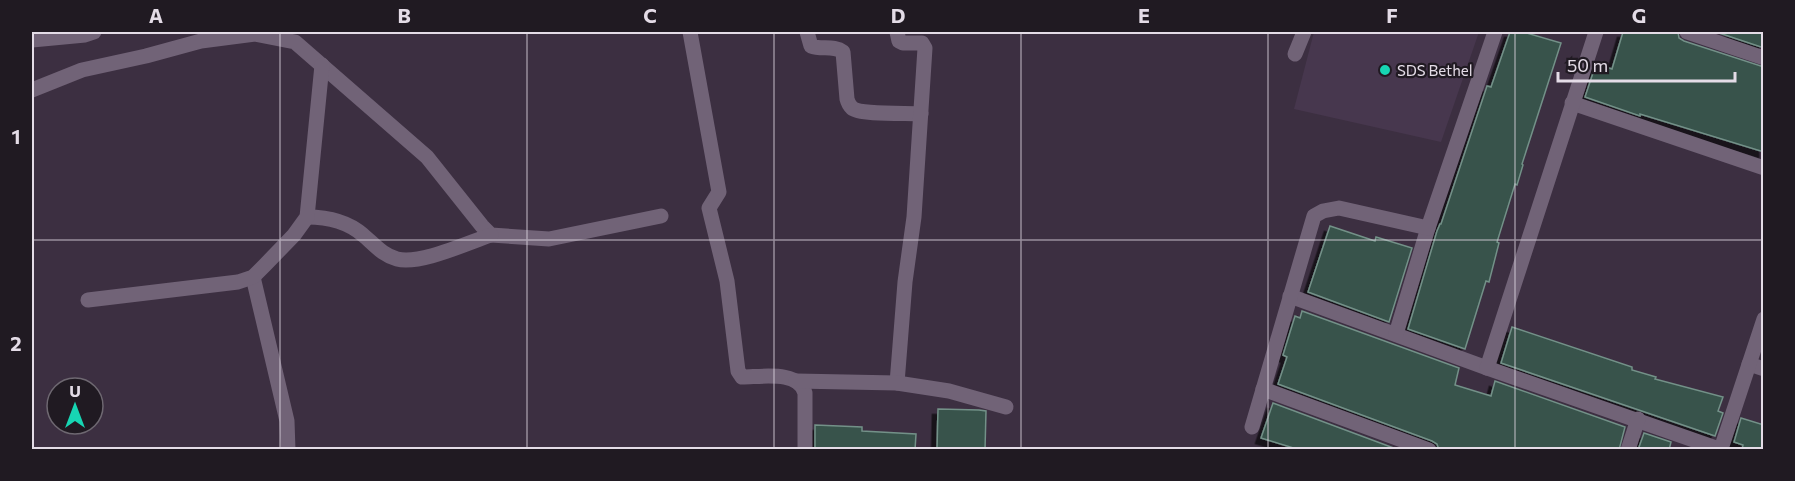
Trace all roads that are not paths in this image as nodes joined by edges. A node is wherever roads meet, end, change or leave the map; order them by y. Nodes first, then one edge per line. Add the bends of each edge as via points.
1 (94, 32) edge
2 (690, 32) edge
3 (807, 32) edge
4 (897, 32) edge
5 (1304, 32) edge
6 (1495, 32) edge
7 (1596, 32) edge
8 (1687, 32) edge
9 (255, 33) edge
10 (32, 40) edge
11 (1295, 54) dead end
12 (1764, 58) edge
13 (322, 65) junction
14 (32, 90) edge
15 (1572, 103) junction
16 (921, 114) junction
17 (1764, 168) edge
18 (661, 216) dead end
19 (307, 217) junction
20 (1428, 228) junction
21 (491, 235) junction
22 (253, 277) junction
23 (1290, 296) junction
24 (88, 300) dead end
25 (1764, 319) edge
26 (1396, 334) junction
27 (1756, 366) edge
28 (1487, 368) junction
29 (796, 381) junction
30 (897, 382) junction
31 (1263, 389) junction
32 (1006, 406) dead end
33 (1638, 420) junction
34 (1252, 427) dead end
35 (1721, 449) edge
36 (288, 450) edge
37 (805, 450) edge
38 (1429, 450) edge
39 (1628, 450) edge

1 - 10 street
2 - 29 street via 719,192 709,208 727,281 738,371 742,377 786,377
3 - 16 street via 810,46 843,52 849,106 864,112
4 - 16 street via 903,43 922,43 925,48
5 - 11 street
6 - 20 street
7 - 15 street
8 - 12 street
9 - 13 street via 295,42
9 - 14 street via 201,41 82,70
13 - 19 street
13 - 21 street via 427,157
15 - 17 street
15 - 28 street
16 - 30 street
18 - 21 street via 549,239
19 - 21 street via 342,221 379,251 397,259 419,259
19 - 22 street
20 - 23 street via 1339,208 1323,211 1314,216
20 - 26 street
22 - 24 street
22 - 36 street via 287,422
23 - 26 street
23 - 31 street
25 - 27 street
26 - 28 street
27 - 35 street
28 - 33 street
29 - 30 street
29 - 37 street via 805,393
30 - 32 street
31 - 34 street
31 - 38 street
33 - 35 street
33 - 39 street

